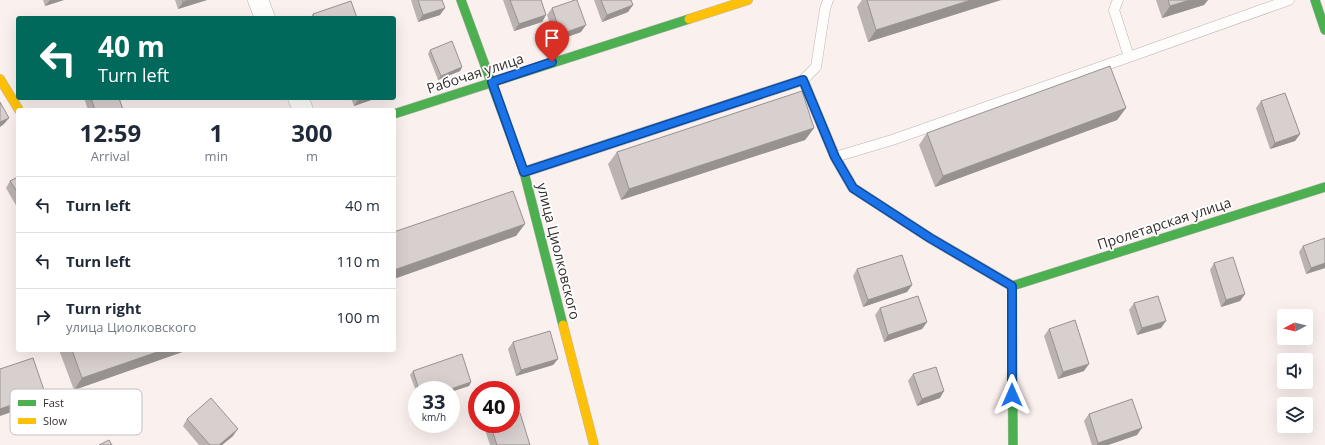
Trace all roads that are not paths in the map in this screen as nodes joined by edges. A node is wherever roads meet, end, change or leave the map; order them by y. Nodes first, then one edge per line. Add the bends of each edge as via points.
1 (258, 0) edge
2 (461, 0) edge
3 (748, 0) edge
4 (828, 0) edge
5 (1118, 0) edge
6 (1289, 0) edge
7 (1315, 0) edge
8 (264, 16) edge
9 (1325, 30) edge
10 (1129, 57) junction
11 (0, 80) edge
12 (803, 80) junction
13 (492, 82) junction
14 (18, 108) edge
15 (396, 113) edge
16 (835, 157) junction
17 (524, 172) junction
18 (1325, 187) edge
19 (1012, 286) junction
20 (594, 445) edge
21 (1013, 445) edge

1 - 8 street
2 - 13 street, улица Циолковского
3 - 13 street, Рабочая улица
4 - 12 lane via 816,67
5 - 10 lane via 1114,10
6 - 10 lane
7 - 9 street
10 - 16 lane via 892,140
11 - 14 street
12 - 16 lane
12 - 17 lane
13 - 15 street, Рабочая улица
13 - 17 street, улица Циолковского
16 - 19 lane via 853,188 930,238
17 - 20 street, улица Циолковского
18 - 19 street, Пролетарская улица
19 - 21 street

